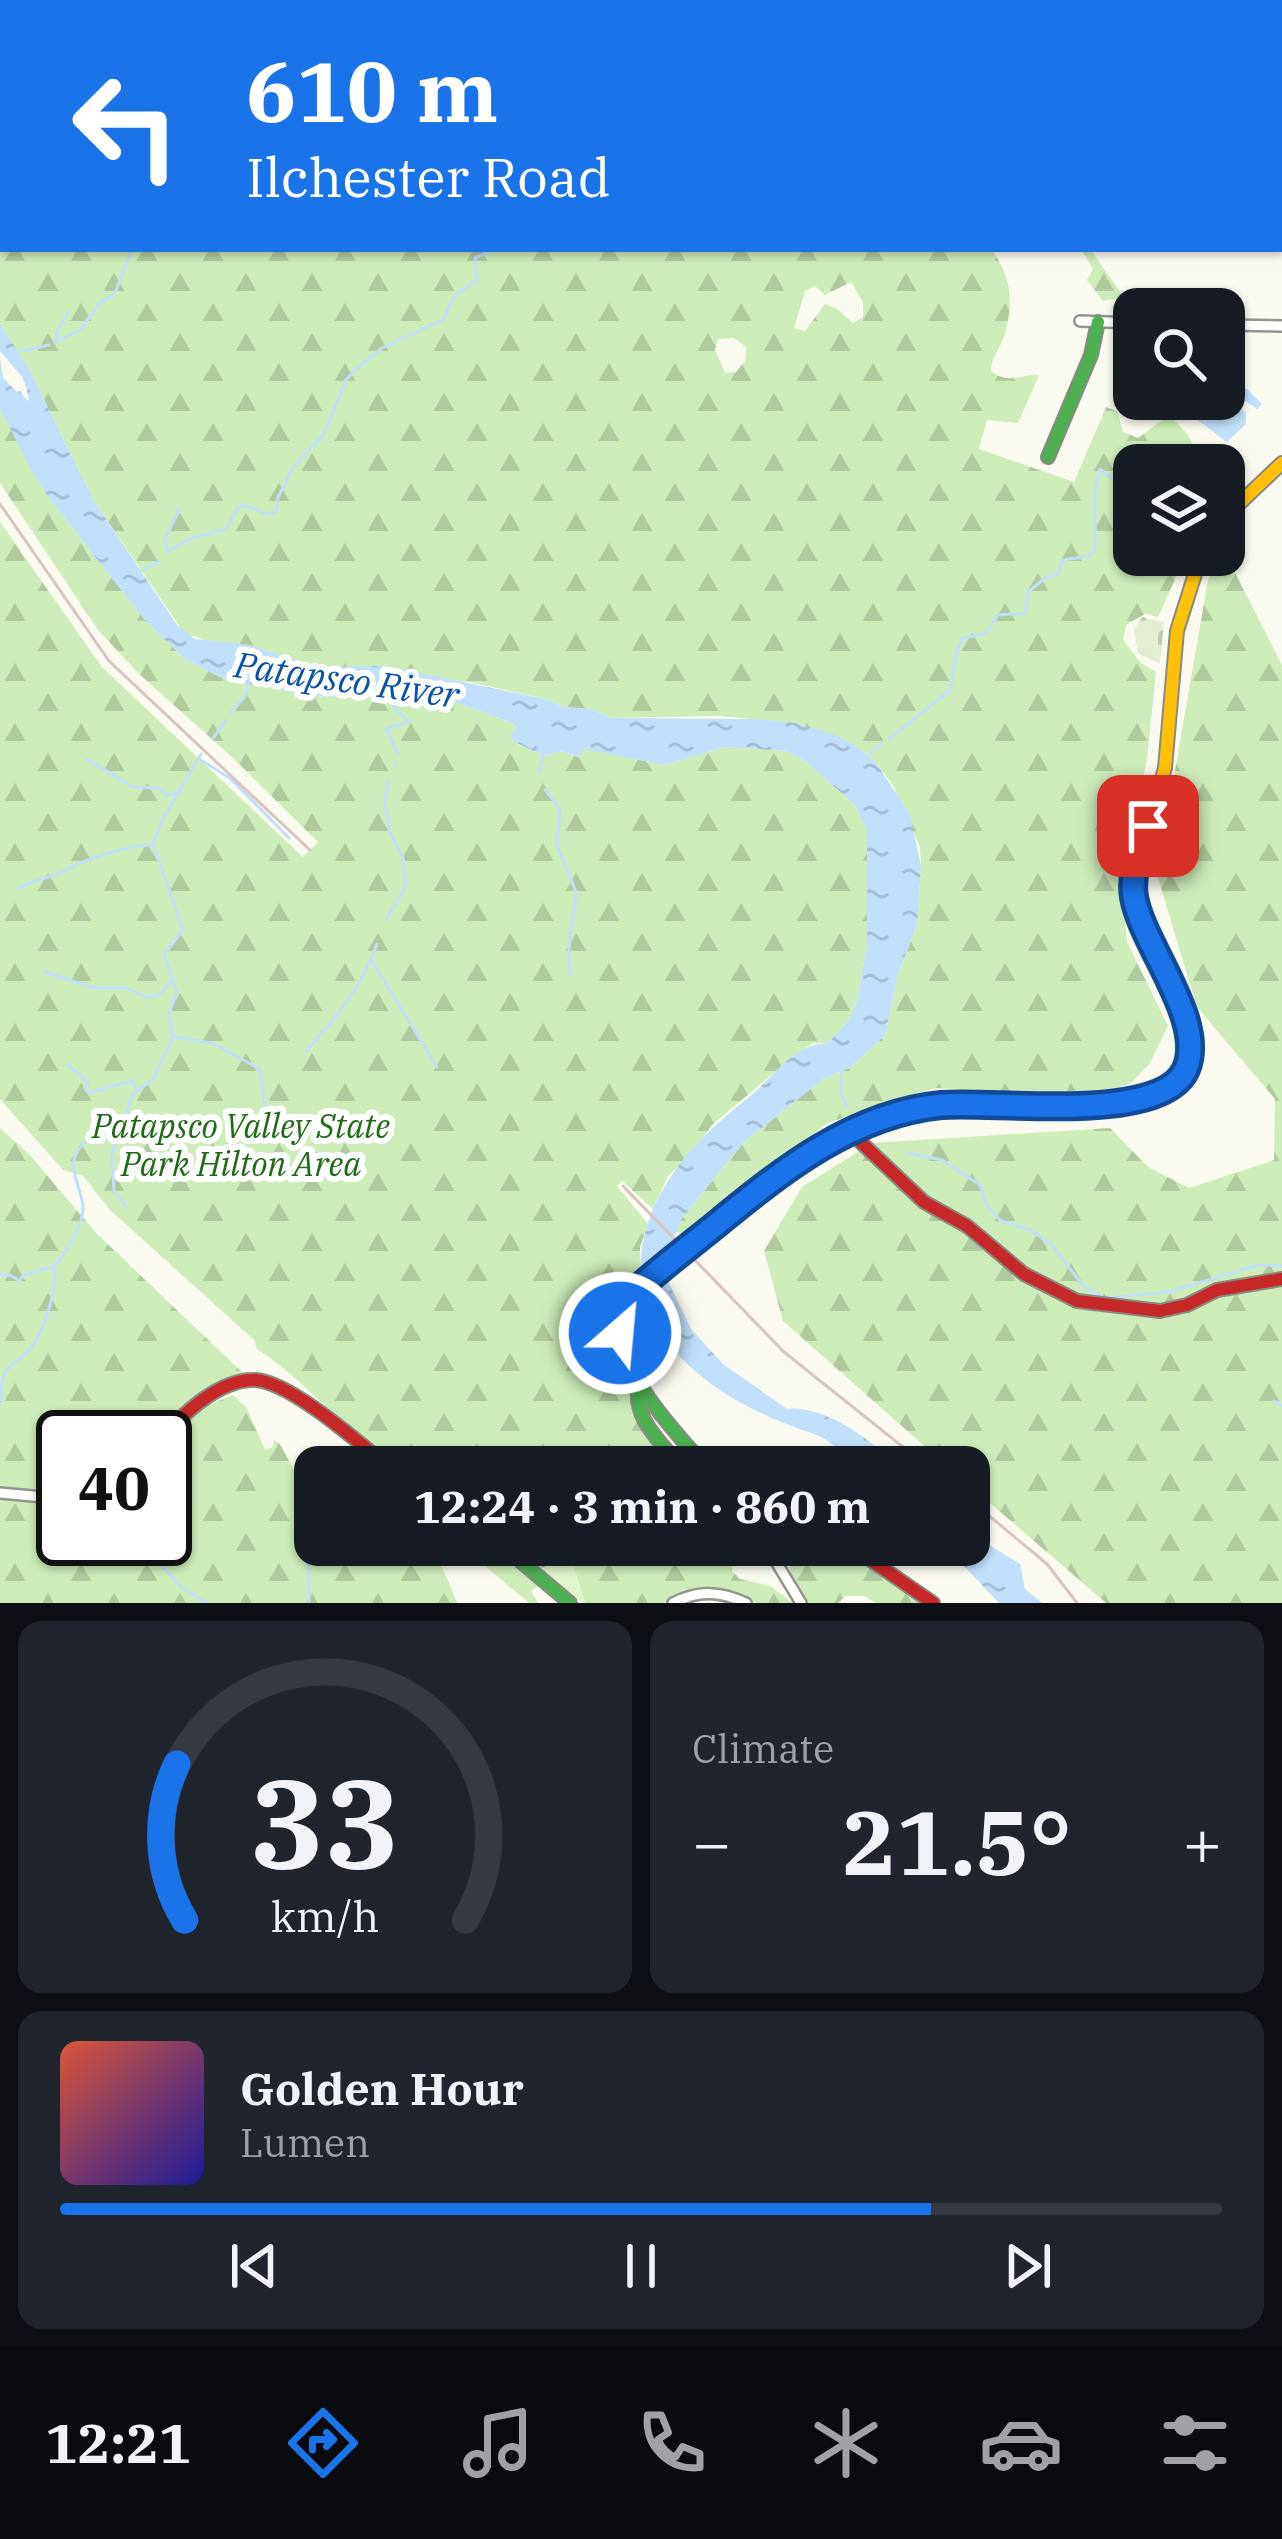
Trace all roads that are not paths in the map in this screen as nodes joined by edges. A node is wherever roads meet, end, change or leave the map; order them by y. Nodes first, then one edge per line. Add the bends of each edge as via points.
1 (1080, 322) dead end
2 (1098, 322) junction
3 (1113, 322) edge
4 (1245, 325) edge
5 (1282, 326) edge
6 (1048, 457) dead end
7 (1282, 463) edge
8 (1245, 498) edge
9 (1194, 576) edge
10 (851, 1133) junction
11 (1282, 1279) edge
12 (640, 1382) junction
13 (187, 1410) edge
14 (363, 1446) edge
15 (666, 1446) edge
16 (690, 1446) edge
17 (0, 1493) edge
18 (36, 1496) edge
19 (526, 1566) edge
20 (779, 1566) edge
21 (879, 1566) edge
22 (570, 1603) edge
23 (673, 1603) edge
24 (746, 1603) edge
25 (802, 1603) edge
26 (933, 1603) edge

1 - 2 street
2 - 3 street
2 - 6 street
4 - 5 street
7 - 8 street
9 - 10 street via 1180,616 1168,753 1133,886 1188,1032 1185,1073 1143,1097 1058,1108 941,1105
10 - 11 street via 924,1202 1075,1300 1160,1311 1217,1289
10 - 12 street via 790,1164 630,1297 620,1333
12 - 15 street via 637,1407
12 - 16 street
13 - 14 street via 261,1379
17 - 18 street
19 - 22 street
20 - 25 street
21 - 26 street
23 - 24 street via 706,1592

